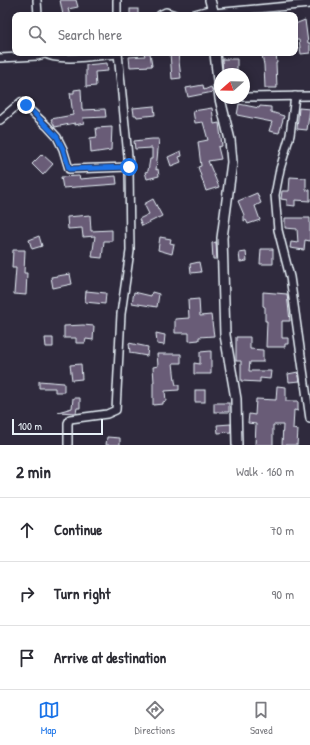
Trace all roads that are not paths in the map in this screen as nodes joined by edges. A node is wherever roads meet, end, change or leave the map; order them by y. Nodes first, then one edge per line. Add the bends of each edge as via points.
1 (37, 0) edge
2 (116, 0) edge
3 (310, 4) edge
4 (213, 9) edge
5 (38, 12) edge
6 (117, 12) edge
7 (202, 12) edge
8 (20, 56) edge
9 (48, 56) edge
10 (86, 56) edge
11 (118, 56) edge
12 (215, 56) edge
13 (0, 58) edge
14 (217, 68) edge
15 (295, 96) junction
16 (310, 96) edge
17 (250, 97) edge
18 (223, 104) edge
19 (0, 120) edge
20 (129, 167) junction
21 (310, 419) edge
22 (68, 445) edge
23 (237, 445) edge

1 - 5 street
2 - 6 street
3 - 4 street
4 - 7 street
8 - 13 street
9 - 10 street
11 - 20 street
12 - 14 street
15 - 16 street
15 - 17 street
15 - 21 street via 290,135 275,195 278,230 290,277
18 - 23 street via 232,162 222,238 225,335 236,399
19 - 20 street via 21,102 57,137 69,169
20 - 22 street via 130,251 121,314 116,410 107,414 70,419

